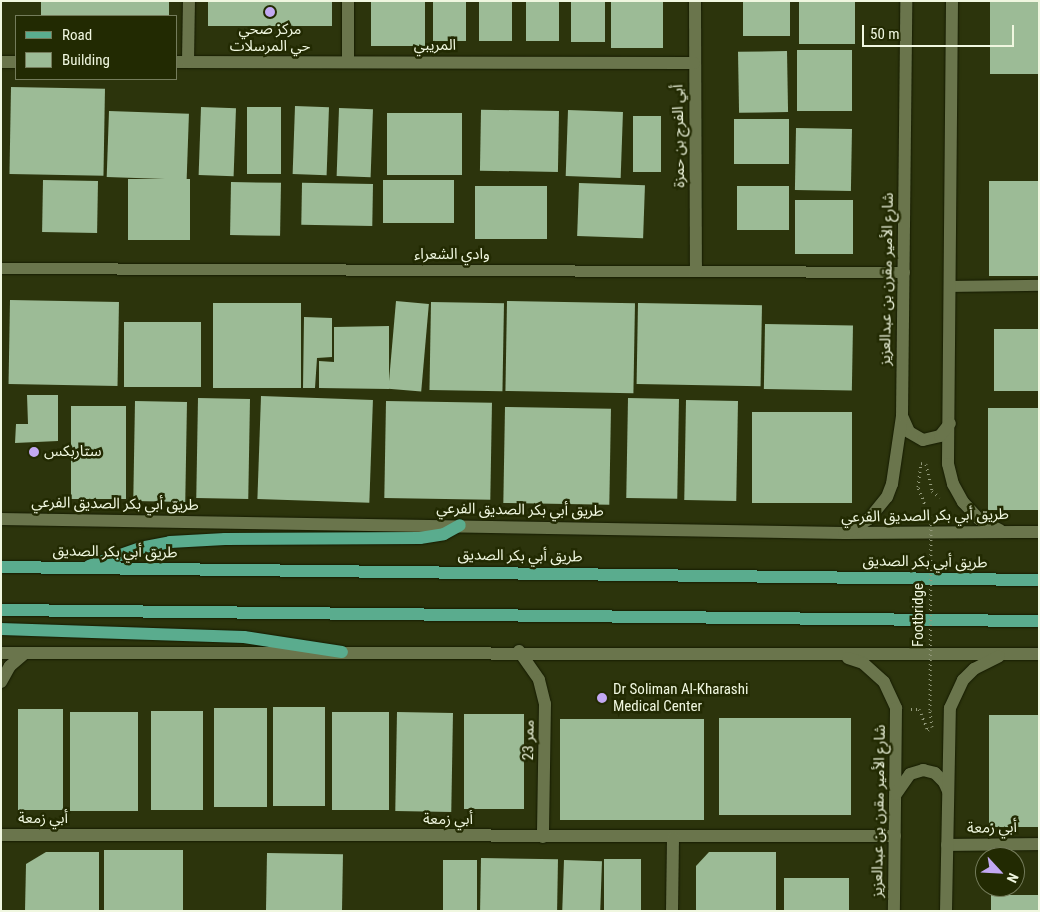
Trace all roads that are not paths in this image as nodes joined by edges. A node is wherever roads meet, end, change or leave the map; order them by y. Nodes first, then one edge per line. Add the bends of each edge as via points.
1 (189, 1) edge
2 (348, 1) edge
3 (696, 1) edge
4 (906, 1) edge
5 (952, 1) edge
6 (1, 62) edge
7 (15, 62) edge
8 (182, 62) edge
9 (348, 62) junction
10 (694, 63) junction
11 (1, 268) edge
12 (696, 271) junction
13 (904, 272) junction
14 (1039, 285) edge
15 (950, 286) junction
16 (902, 416) junction
17 (950, 423) junction
18 (1, 519) edge
19 (460, 525) junction
20 (1000, 530) junction
21 (1039, 532) edge
22 (844, 533) junction
23 (1, 567) edge
24 (83, 568) junction
25 (1039, 580) edge
26 (1, 610) edge
27 (1039, 622) edge
28 (1, 629) edge
29 (519, 651) junction
30 (342, 652) junction
31 (1, 653) edge
32 (25, 653) junction
33 (836, 654) junction
34 (1003, 654) junction
35 (1039, 654) edge
36 (1, 682) edge
37 (948, 793) junction
38 (895, 796) junction
39 (1, 835) edge
40 (895, 836) junction
41 (543, 837) junction
42 (672, 838) junction
43 (1039, 844) edge
44 (947, 845) junction
45 (672, 911) edge
46 (894, 911) edge
47 (946, 911) edge

1 - 8 street
2 - 9 street
3 - 10 street, أبي الفرج بن حمزة
4 - 13 street, شارع الأمير مقرن بن عبدالعزيز
5 - 15 street
6 - 7 street
8 - 9 street, المريبي
9 - 10 street, المريبي
10 - 12 street, أبي الفرج بن حمزة
11 - 12 lane, وادي الشعراء
12 - 13 lane, وادي الشعراء
13 - 16 street, شارع الأمير مقرن بن عبدالعزيز
14 - 15 lane
15 - 17 street
16 - 17 street via 908,432 923,440 940,436
16 - 22 street, شارع الأمير مقرن بن عبدالعزيز via 892,484 887,497 869,519
17 - 20 street via 948,464 953,484 963,502 979,519
18 - 19 street, طريق أبي بكر الصديق الفرعي
19 - 22 street, طريق أبي بكر الصديق الفرعي
19 - 24 main road via 444,534 420,538 170,542 126,552
20 - 21 street, طريق أبي بكر الصديق الفرعي
20 - 22 street, طريق أبي بكر الصديق الفرعي
23 - 24 main road, طريق أبي بكر الصديق
24 - 25 main road, طريق أبي بكر الصديق
26 - 27 main road
28 - 30 main road via 244,637
29 - 30 street
29 - 33 street
29 - 41 street, ممر 23 via 539,680 545,704
30 - 32 street
31 - 32 street
32 - 36 street via 10,666
33 - 34 street
33 - 38 street, شارع الأمير مقرن بن عبدالعزيز via 863,663 884,682 896,708
34 - 35 street
34 - 37 street via 974,669 955,693 949,724
37 - 38 street via 944,782 935,773 922,770 910,774
37 - 44 street
38 - 40 street, شارع الأمير مقرن بن عبدالعزيز
39 - 41 street, أبي زمعة
40 - 42 street, أبي زمعة
40 - 46 street, شارع الأمير مقرن بن عبدالعزيز
41 - 42 street, أبي زمعة
42 - 45 street
43 - 44 street, أبي زمعة
44 - 47 street

